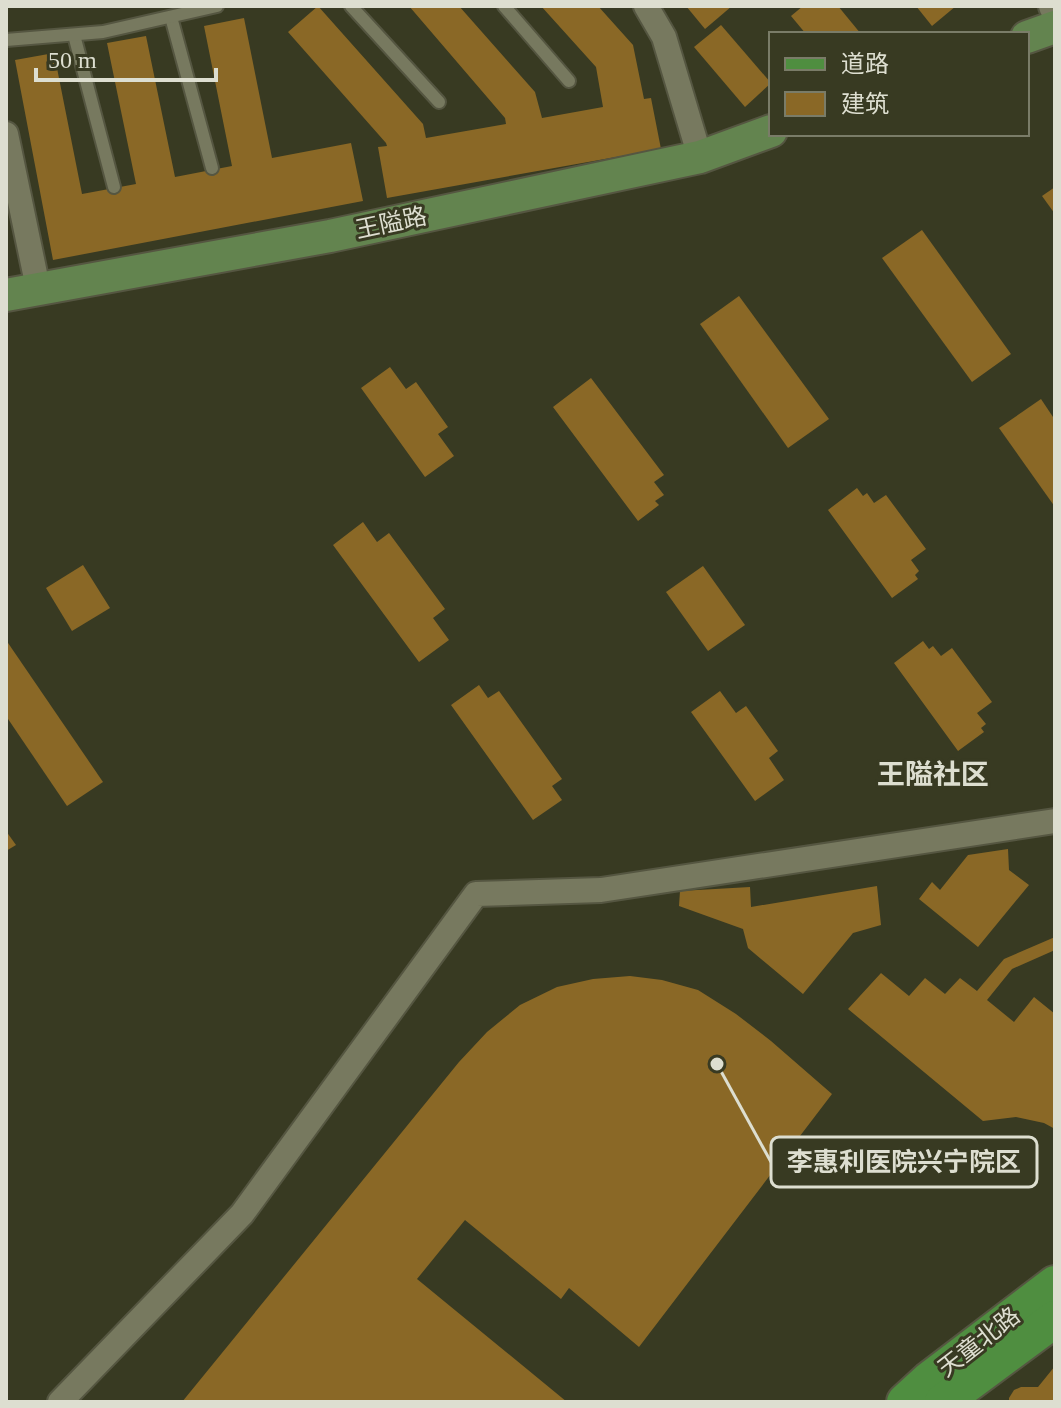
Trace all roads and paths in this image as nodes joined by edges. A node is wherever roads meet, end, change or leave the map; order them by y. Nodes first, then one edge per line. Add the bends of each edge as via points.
1 (217, 6) edge
2 (351, 6) edge
3 (504, 6) edge
4 (646, 6) edge
5 (171, 17) junction
6 (1055, 27) edge
7 (74, 35) junction
8 (1029, 36) edge
9 (6, 40) edge
10 (569, 81) dead end
11 (439, 102) dead end
12 (769, 132) edge
13 (6, 134) edge
14 (700, 157) junction
15 (212, 168) dead end
16 (114, 187) dead end
17 (38, 288) junction
18 (6, 295) edge
19 (1055, 821) edge
20 (1055, 1284) edge
21 (1055, 1319) edge
22 (60, 1402) edge
23 (905, 1402) edge
24 (943, 1402) edge

1 - 5 lane
2 - 11 lane
3 - 10 lane
4 - 14 street via 664,37
5 - 7 lane
5 - 15 lane
6 - 8 main road
7 - 9 lane
7 - 16 lane
12 - 14 main road, 王隘路
13 - 17 street
14 - 17 main road, 王隘路 via 330,236
17 - 18 main road, 王隘路
19 - 22 street via 601,890 476,894 242,1214
20 - 23 main road, 天童北路
21 - 24 main road

